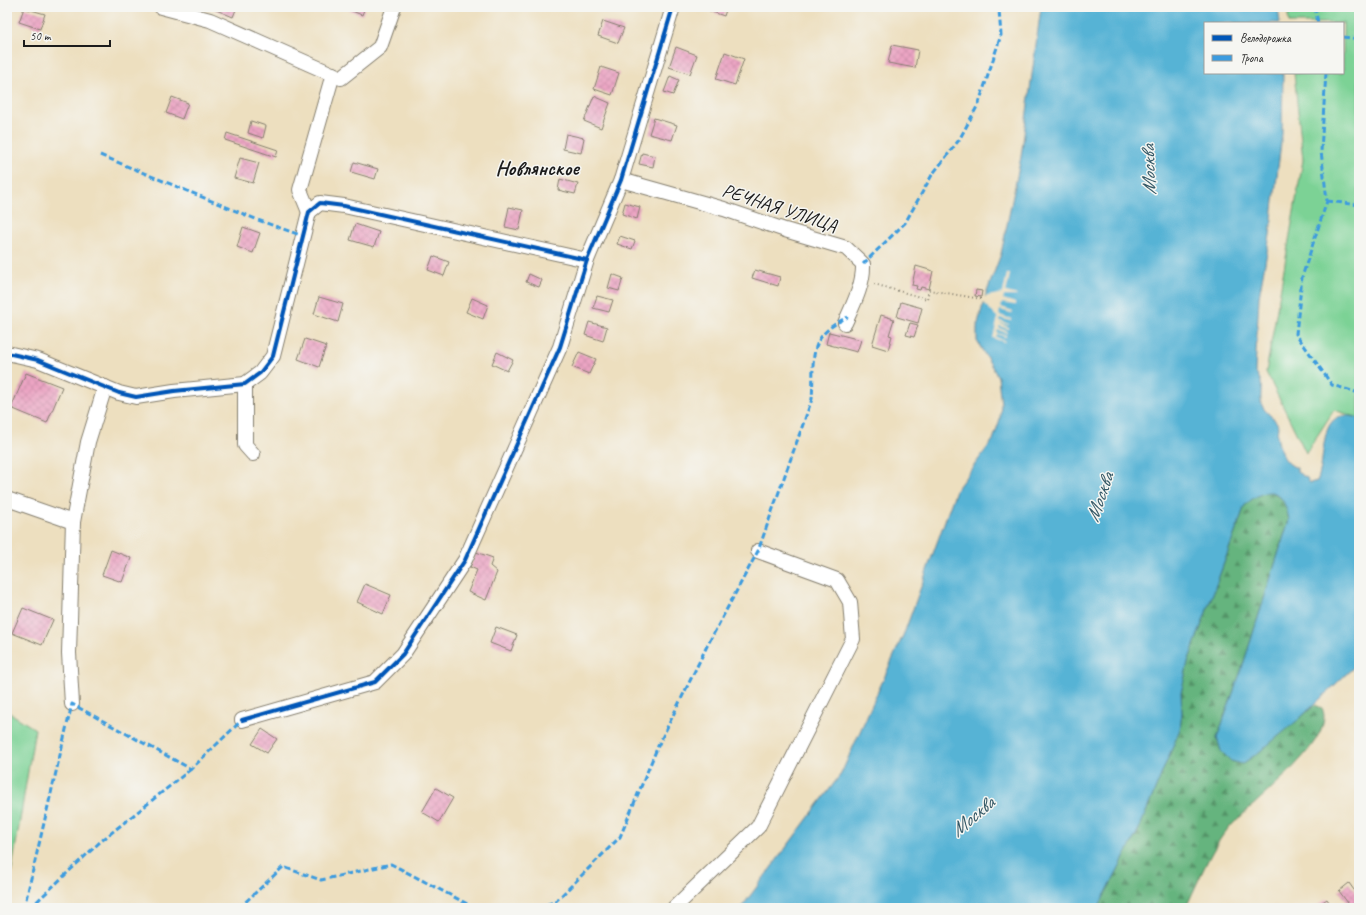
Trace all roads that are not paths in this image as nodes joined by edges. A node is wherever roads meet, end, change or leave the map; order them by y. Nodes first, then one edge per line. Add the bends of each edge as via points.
1 (161, 7) edge
2 (394, 7) edge
3 (673, 7) edge
4 (333, 74) junction
5 (621, 180) junction
6 (309, 212) junction
7 (587, 260) junction
8 (845, 323) dead end
9 (7, 353) edge
10 (245, 384) junction
11 (104, 387) junction
12 (253, 454) dead end
13 (7, 499) edge
14 (73, 522) junction
15 (758, 551) dead end
16 (72, 704) dead end
17 (242, 720) dead end
18 (674, 908) edge

1 - 4 street via 210,20
2 - 4 street via 380,47 341,78
3 - 5 street
4 - 6 street via 300,190
5 - 7 street
5 - 8 street, РЕЧНАЯ УЛИЦА via 724,209 846,248 863,264 862,279
6 - 7 street via 320,203 344,206
6 - 10 street via 273,356 260,373
7 - 17 street via 560,347 465,560 402,654 375,682
9 - 11 street via 38,360
10 - 11 street via 174,391 136,398
10 - 12 street via 246,445
11 - 14 street via 88,442
13 - 14 street
14 - 16 street via 69,653
15 - 18 street via 837,580 850,602 853,640 758,827

